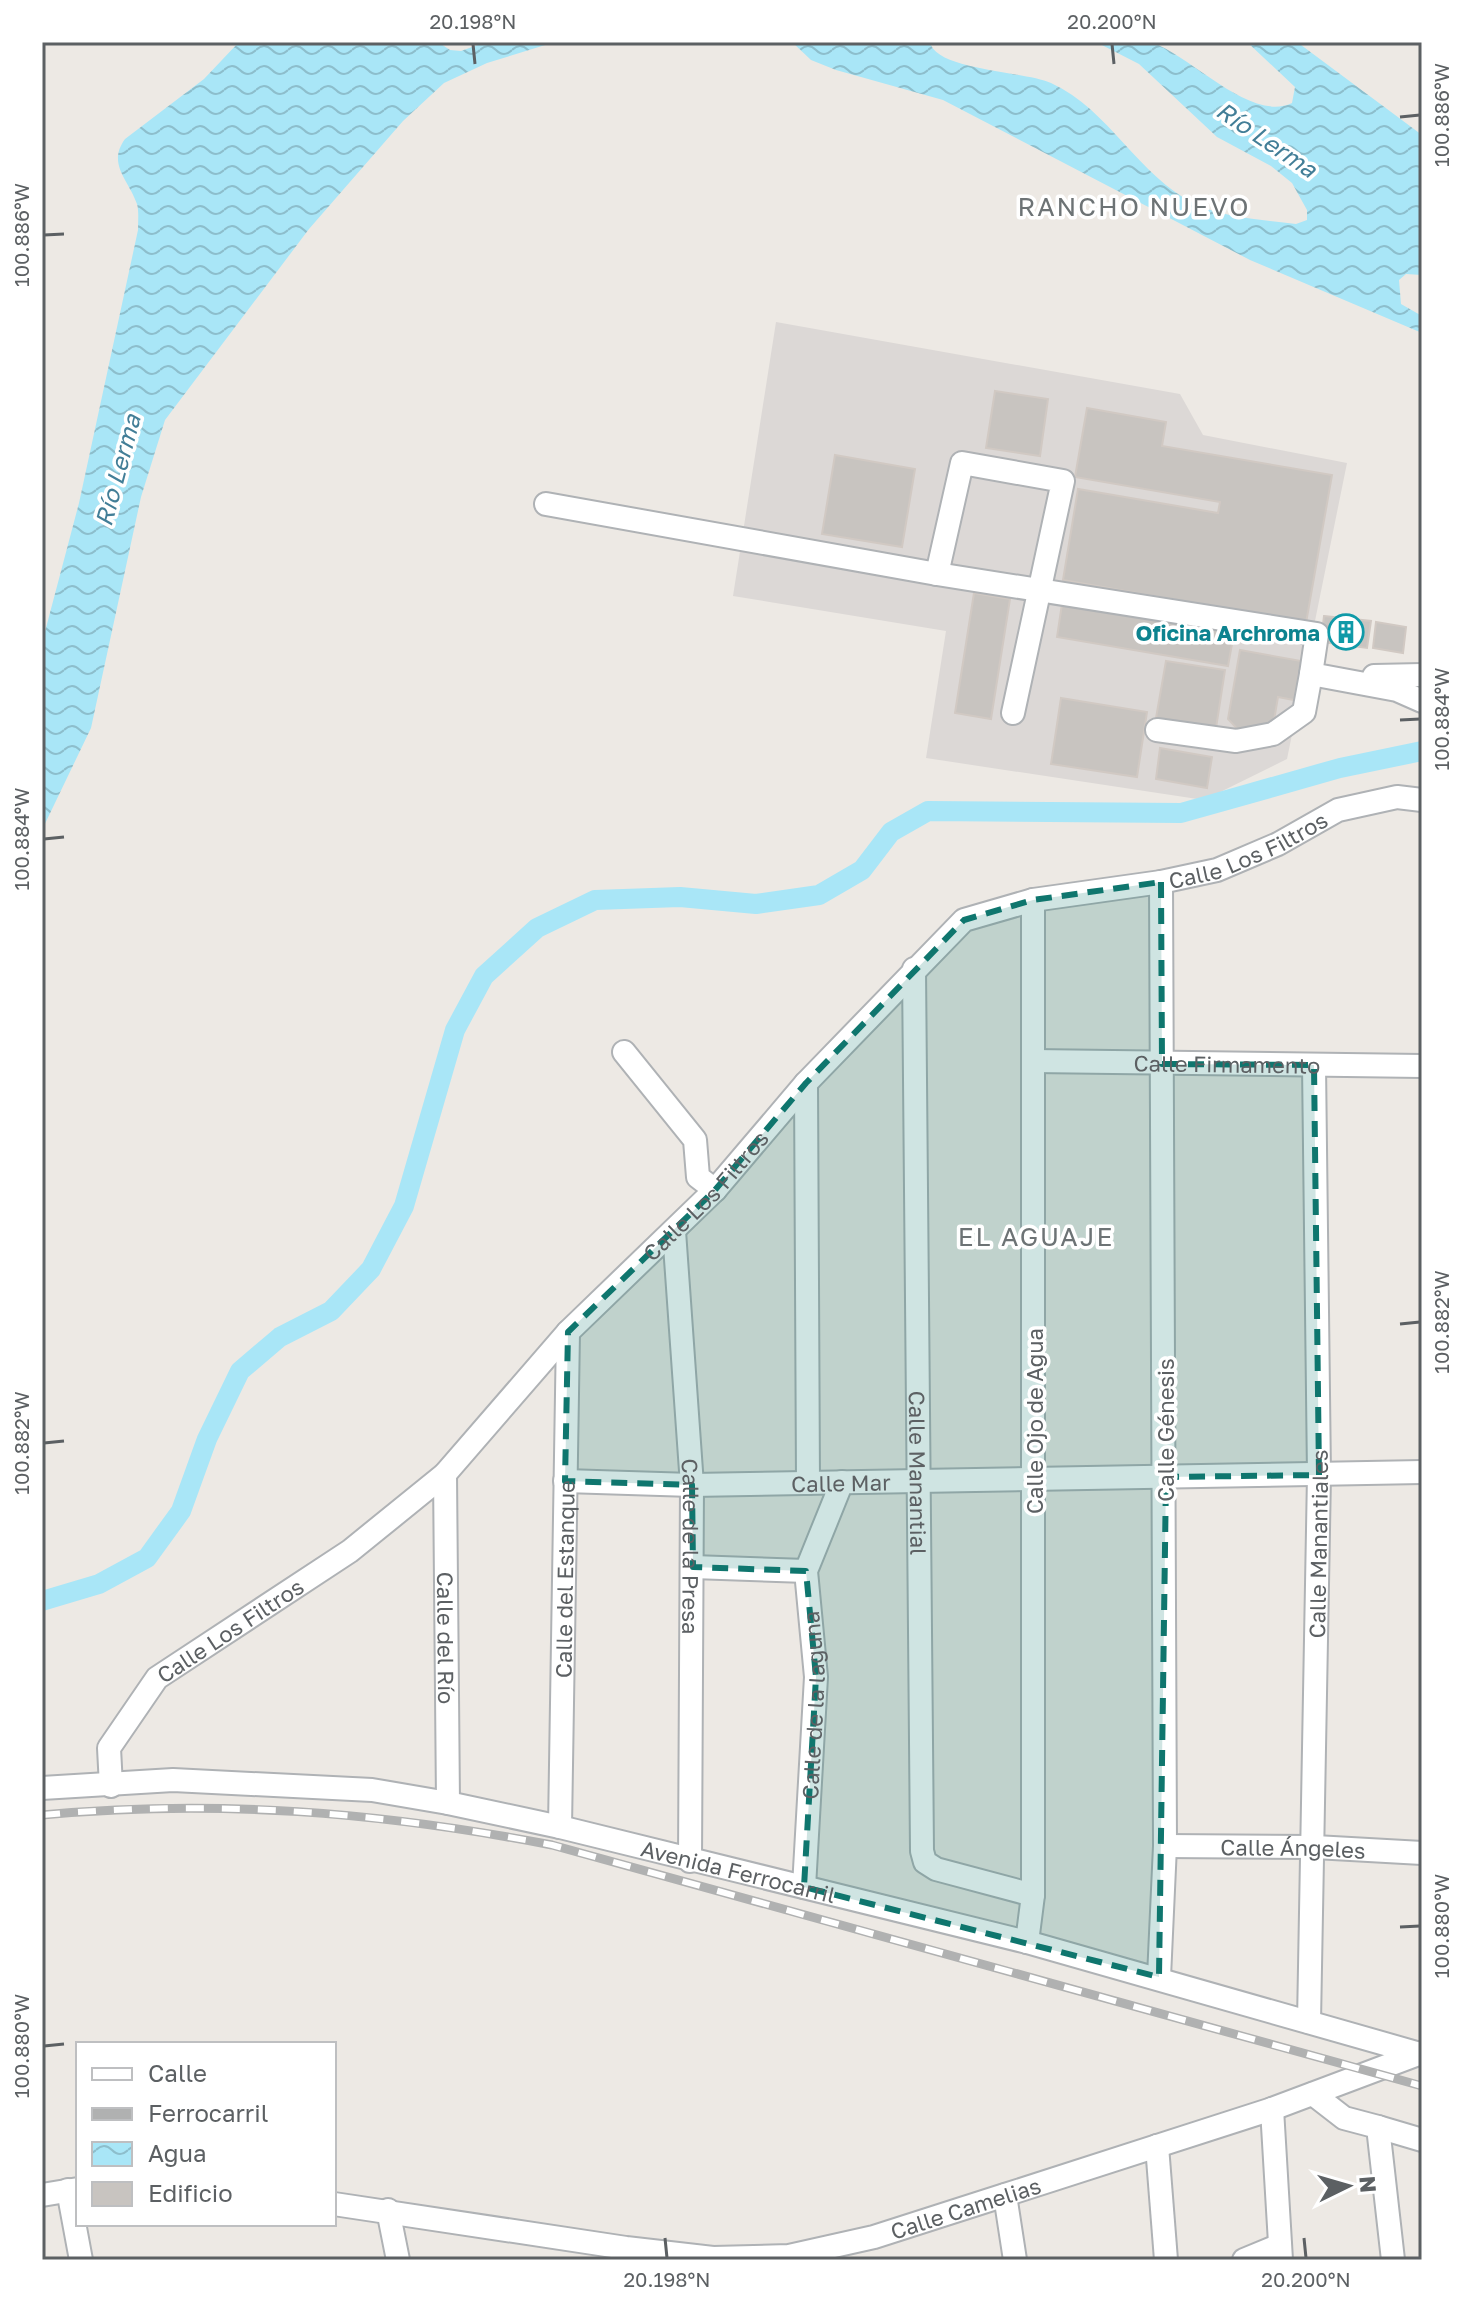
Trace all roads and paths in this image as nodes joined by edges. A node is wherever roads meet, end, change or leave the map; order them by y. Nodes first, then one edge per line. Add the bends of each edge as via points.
1 (546, 504) dead end
2 (937, 574) junction
3 (1038, 588) junction
4 (1422, 675) edge
5 (1320, 676) junction
6 (1422, 701) edge
7 (1013, 713) dead end
8 (1157, 730) dead end
9 (1422, 800) edge
10 (1161, 882) junction
11 (1033, 900) junction
12 (914, 969) junction
13 (624, 1052) dead end
14 (1033, 1061) junction
15 (1162, 1064) junction
16 (1314, 1065) junction
17 (1422, 1066) edge
18 (806, 1083) junction
19 (715, 1190) junction
20 (674, 1231) junction
21 (568, 1332) junction
22 (1422, 1472) edge
23 (445, 1474) junction
24 (1319, 1475) junction
25 (1166, 1477) junction
26 (1034, 1479) junction
27 (565, 1481) junction
28 (916, 1481) junction
29 (842, 1482) junction
30 (808, 1483) junction
31 (692, 1485) junction
32 (693, 1567) junction
33 (806, 1571) junction
34 (111, 1786) junction
35 (42, 1788) edge
36 (448, 1803) junction
37 (560, 1827) junction
38 (1165, 1846) junction
39 (1315, 1847) junction
40 (1422, 1853) edge
41 (690, 1861) junction
42 (804, 1887) junction
43 (1033, 1895) junction
44 (1027, 1942) junction
45 (1159, 1977) junction
46 (1309, 2022) junction
47 (1421, 2053) edge
48 (1313, 2094) junction
49 (1272, 2109) junction
50 (1378, 2127) junction
51 (1422, 2140) edge
52 (1157, 2146) junction
53 (73, 2190) edge
54 (42, 2195) edge
55 (1005, 2195) junction
56 (336, 2204) edge
57 (388, 2210) junction
58 (76, 2216) edge
59 (77, 2226) edge
60 (1281, 2253) edge
61 (81, 2260) edge
62 (398, 2260) edge
63 (1015, 2260) edge
64 (1166, 2260) edge
65 (1244, 2260) edge
66 (1393, 2260) edge

1 - 2 street
2 - 3 street
2 - 3 street via 962,463 1063,481
3 - 5 street via 1317,634
3 - 7 street
4 - 5 street
5 - 6 street via 1397,690
5 - 8 street via 1304,712 1273,734 1236,741
9 - 10 street, Calle Los Filtros via 1397,797 1338,810 1217,870
10 - 11 street, Calle Los Filtros
10 - 15 street, Calle Génesis
11 - 12 street, Calle Los Filtros via 964,920
11 - 14 street, Calle Ojo de Agua
12 - 18 street, Calle Los Filtros
12 - 28 street, Calle Manantial
13 - 19 street via 695,1140 698,1177
14 - 15 street, Calle Firmamento
14 - 26 street, Calle Ojo de Agua
15 - 16 street, Calle Firmamento
15 - 25 street, Calle Génesis
16 - 17 street, Calle Firmamento
16 - 24 street, Calle Manantiales
18 - 19 street, Calle Los Filtros
18 - 30 street
19 - 20 street, Calle Los Filtros
20 - 21 street, Calle Los Filtros
20 - 31 street, Calle de la Presa
21 - 23 street, Calle Los Filtros
21 - 27 street, Calle del Estanque
22 - 24 street, Calle Mar
23 - 34 street, Calle Los Filtros via 350,1551 157,1678 109,1748
23 - 36 street, Calle del Río
24 - 25 street, Calle Mar
24 - 39 street, Calle Manantiales
25 - 26 street, Calle Mar
25 - 38 street, Calle Génesis
26 - 28 street, Calle Mar
26 - 43 street, Calle Ojo de Agua
27 - 31 street, Calle Mar
27 - 37 street, Calle del Estanque
28 - 29 street, Calle Mar
28 - 43 street, Calle Manantial via 925,1862
29 - 30 street, Calle Mar
29 - 33 street, Calle de la laguna
30 - 31 street, Calle Mar
31 - 32 street, Calle de la Presa
32 - 33 street
32 - 41 street, Calle de la Presa
33 - 42 street, Calle de la laguna via 816,1677
34 - 35 street, Avenida Ferrocarril
34 - 36 street, Avenida Ferrocarril via 173,1780 372,1790
36 - 37 street, Avenida Ferrocarril
37 - 41 street, Avenida Ferrocarril
38 - 39 street, Calle Ángeles
38 - 45 street, Calle Génesis
39 - 40 street, Calle Ángeles
39 - 46 street, Calle Manantiales
41 - 42 street, Avenida Ferrocarril
42 - 44 street, Avenida Ferrocarril
43 - 44 street, Calle Ojo de Agua
44 - 45 street, Avenida Ferrocarril
45 - 46 street, Avenida Ferrocarril
46 - 47 street, Avenida Ferrocarril
47 - 48 street, Calle Camelias
48 - 49 street, Calle Camelias
48 - 50 street via 1344,2118
49 - 52 street, Calle Camelias
49 - 60 street
50 - 51 street
50 - 66 street
52 - 55 street, Calle Camelias
52 - 64 street
53 - 54 street
53 - 58 street
55 - 57 street, Calle Camelias via 874,2237 789,2256 713,2258
55 - 63 street
56 - 57 street, Calle Camelias
57 - 62 street
59 - 61 street
60 - 65 street

